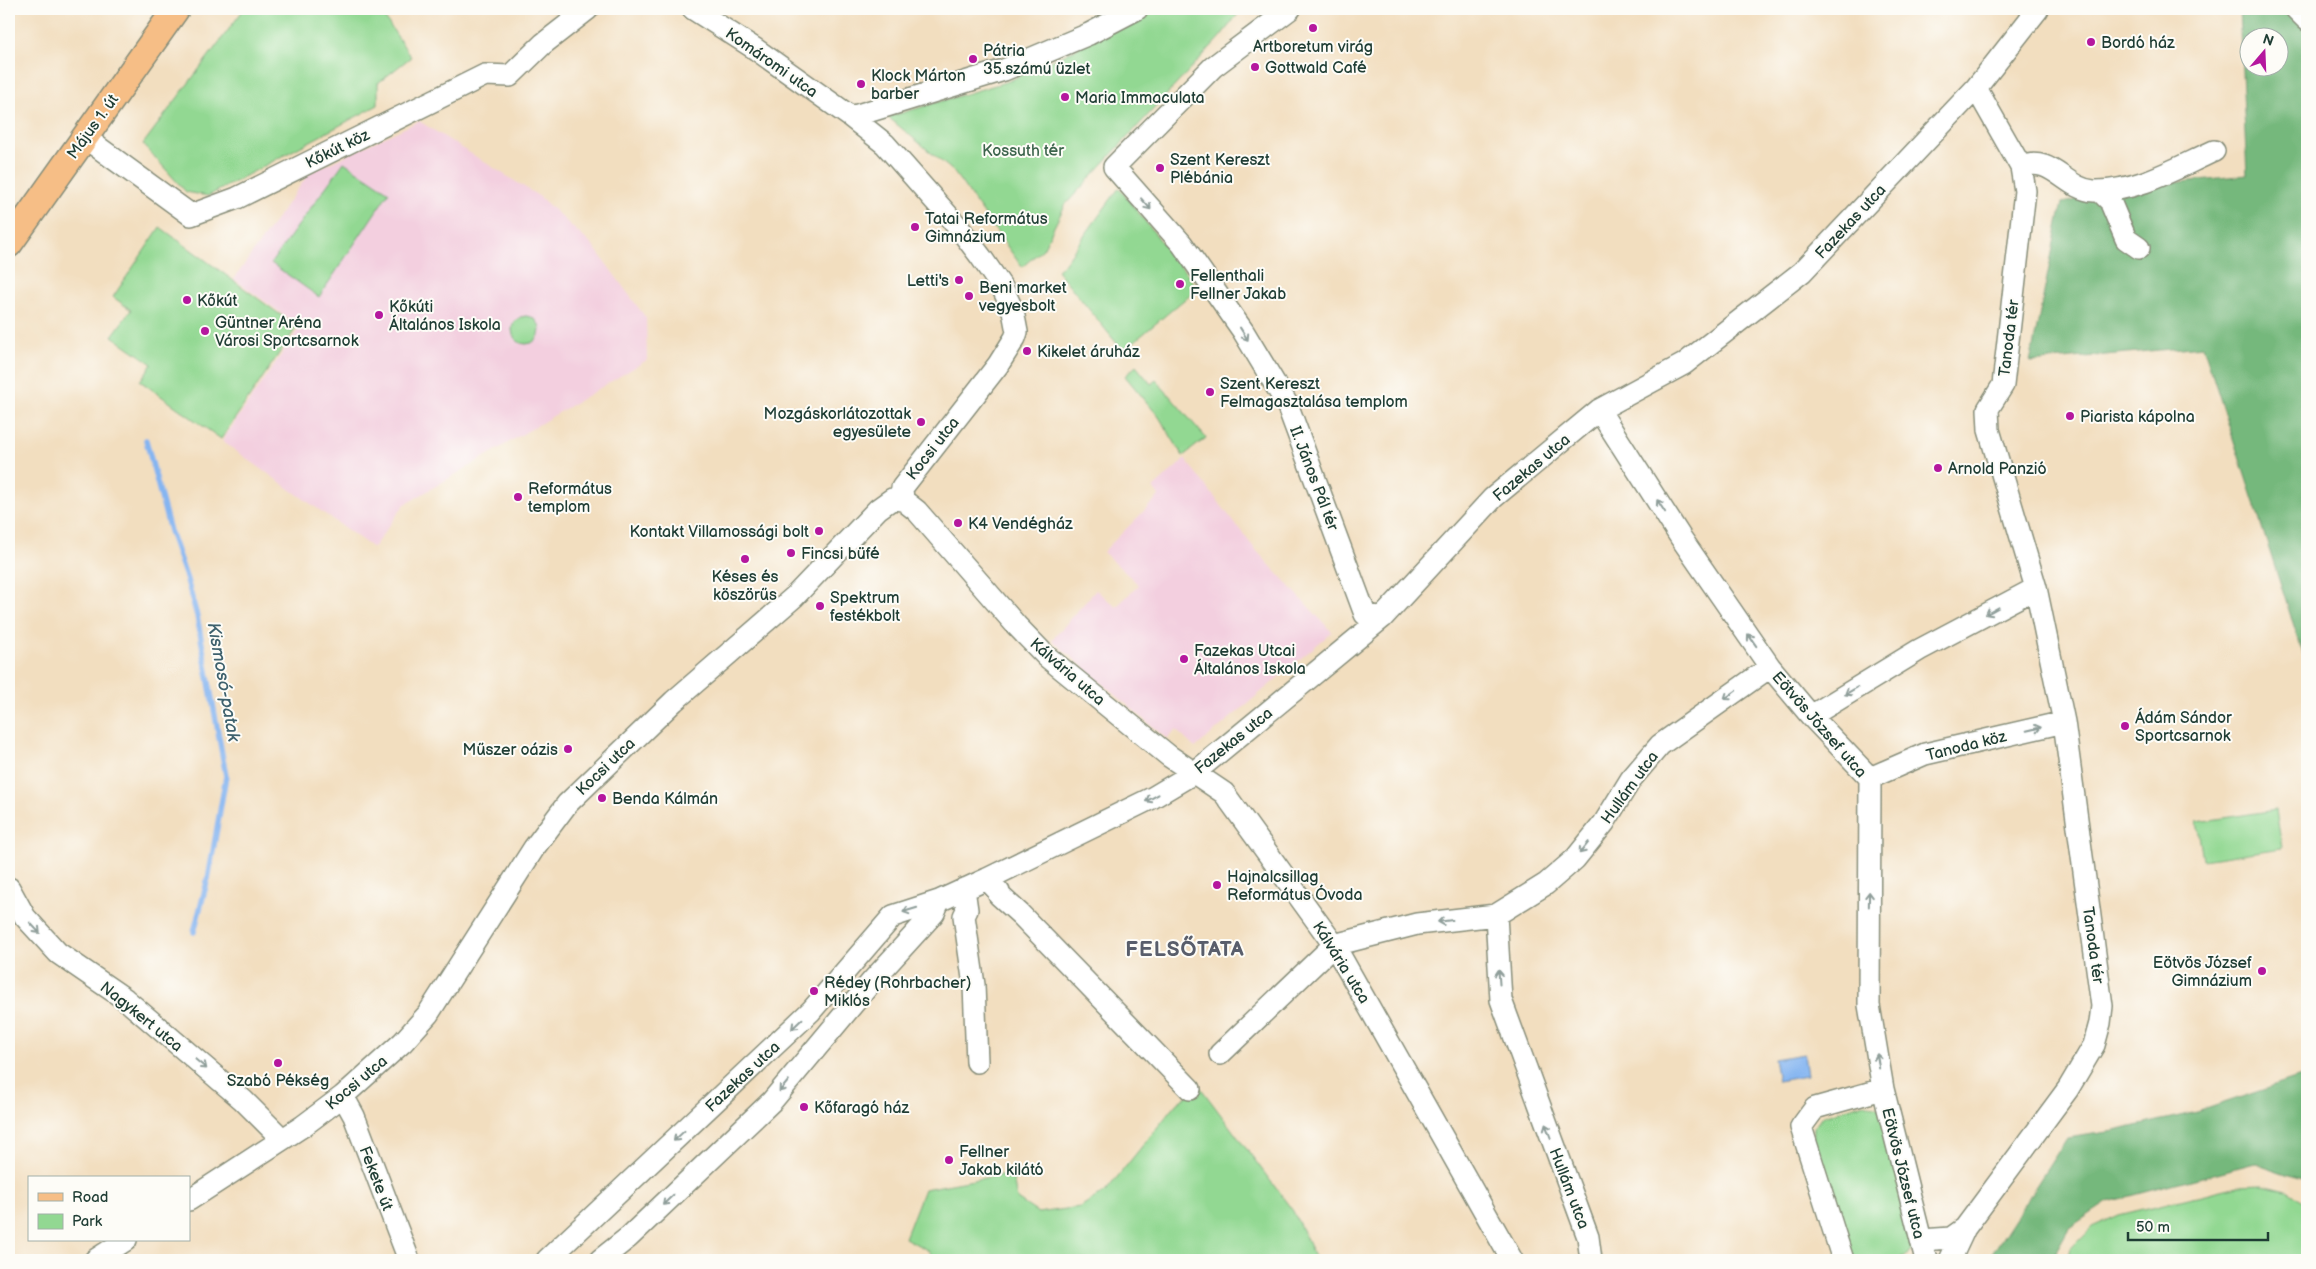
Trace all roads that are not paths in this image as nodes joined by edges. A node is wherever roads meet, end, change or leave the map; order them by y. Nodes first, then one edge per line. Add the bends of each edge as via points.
1 (176, 9) edge
2 (588, 9) edge
3 (693, 9) edge
4 (1137, 9) edge
5 (2038, 9) edge
6 (2296, 9) edge
7 (1282, 11) edge
8 (2307, 20) edge
9 (1976, 88) junction
10 (851, 117) junction
11 (84, 137) junction
12 (2214, 151) dead end
13 (2021, 167) junction
14 (2100, 191) junction
15 (9, 244) edge
16 (2139, 248) dead end
17 (1599, 410) junction
18 (903, 500) junction
19 (2036, 588) junction
20 (1382, 618) junction
21 (1770, 667) junction
22 (1811, 716) junction
23 (2064, 722) junction
24 (1194, 773) junction
25 (1870, 778) junction
26 (987, 879) junction
27 (9, 888) edge
28 (964, 888) junction
29 (938, 901) junction
30 (1496, 915) junction
31 (1334, 945) junction
32 (1220, 1054) dead end
33 (977, 1062) dead end
34 (1190, 1089) dead end
35 (1883, 1089) junction
36 (343, 1096) junction
37 (282, 1139) junction
38 (190, 1199) edge
39 (1965, 1228) junction
40 (123, 1242) edge
41 (1921, 1254) edge
42 (95, 1260) edge
43 (409, 1260) edge
44 (547, 1260) edge
45 (600, 1260) edge
46 (1512, 1260) edge
47 (1591, 1260) edge
48 (1844, 1260) edge
49 (1950, 1260) edge

1 - 11 main road, Május 1. út
2 - 11 street, Kőkút köz via 543,44 510,76 485,75 237,198 191,215
3 - 10 street, Komáromi utca
4 - 10 street via 1090,34 1004,70
5 - 9 street, Fazekas utca
6 - 8 street
7 -> 20 street, II. János Pál tér via 1213,67 1114,168 1182,244 1243,331 1287,404 1365,614
9 - 13 street, Tanoda tér
9 - 17 street, Fazekas utca via 1802,272 1684,364
10 - 18 street, Kocsi utca via 885,144 964,235 1003,290 1013,311 1017,332 998,364 902,488
11 - 15 main road, Május 1. út
12 - 14 street via 2132,187
13 - 14 street via 2031,163 2048,166 2083,190
13 - 19 street, Tanoda tér via 2024,191 2021,235 2003,385 1988,409 1989,430
14 - 16 street via 2110,201 2126,239
17 - 20 street, Fazekas utca via 1493,498
21 -> 17 street, Eötvös József utca via 1681,538
18 - 24 street, Kálvária utca via 917,510 1046,656
18 - 36 street, Kocsi utca via 892,499 878,509 794,597 674,701 567,804 534,848 428,1014 403,1042
19 -> 22 street via 1919,650
19 - 23 street, Tanoda tér
20 - 24 street, Fazekas utca
21 - 22 street, Eötvös József utca
21 -> 30 street, Hullám utca via 1660,745 1631,779 1604,823 1575,859 1546,884
22 - 25 street, Eötvös József utca
25 -> 23 street, Tanoda köz via 1925,754
23 - 39 street, Tanoda tér via 2102,1006 2100,1023 2094,1045 2068,1090
24 -> 26 street, Fazekas utca via 1152,798
24 - 31 street, Kálvária utca via 1224,793
35 -> 25 street, Eötvös József utca via 1869,1005
26 - 28 street, Fazekas utca
26 - 34 street
27 -> 37 street, Nagykert utca via 25,916 58,953 124,1000 243,1100
28 - 29 street, Fazekas utca
28 - 33 street via 967,910 964,916 974,985
29 -> 44 street, Fazekas utca via 893,916 811,1011
29 -> 45 street, Fazekas utca via 934,913 772,1101 629,1237
30 -> 31 street, Hullám utca via 1417,924
47 -> 30 street, Hullám utca via 1588,1237 1500,1000
31 - 32 street
31 - 46 street, Kálvária utca
35 - 41 street, Eötvös József utca
35 - 48 street, Eötvös József utca via 1815,1108 1802,1127
36 - 37 street, Kocsi utca
36 - 43 street, Fekete út via 354,1116
37 - 38 street, Kocsi utca
39 - 41 street
39 - 49 street, Tanoda tér
40 - 42 street

